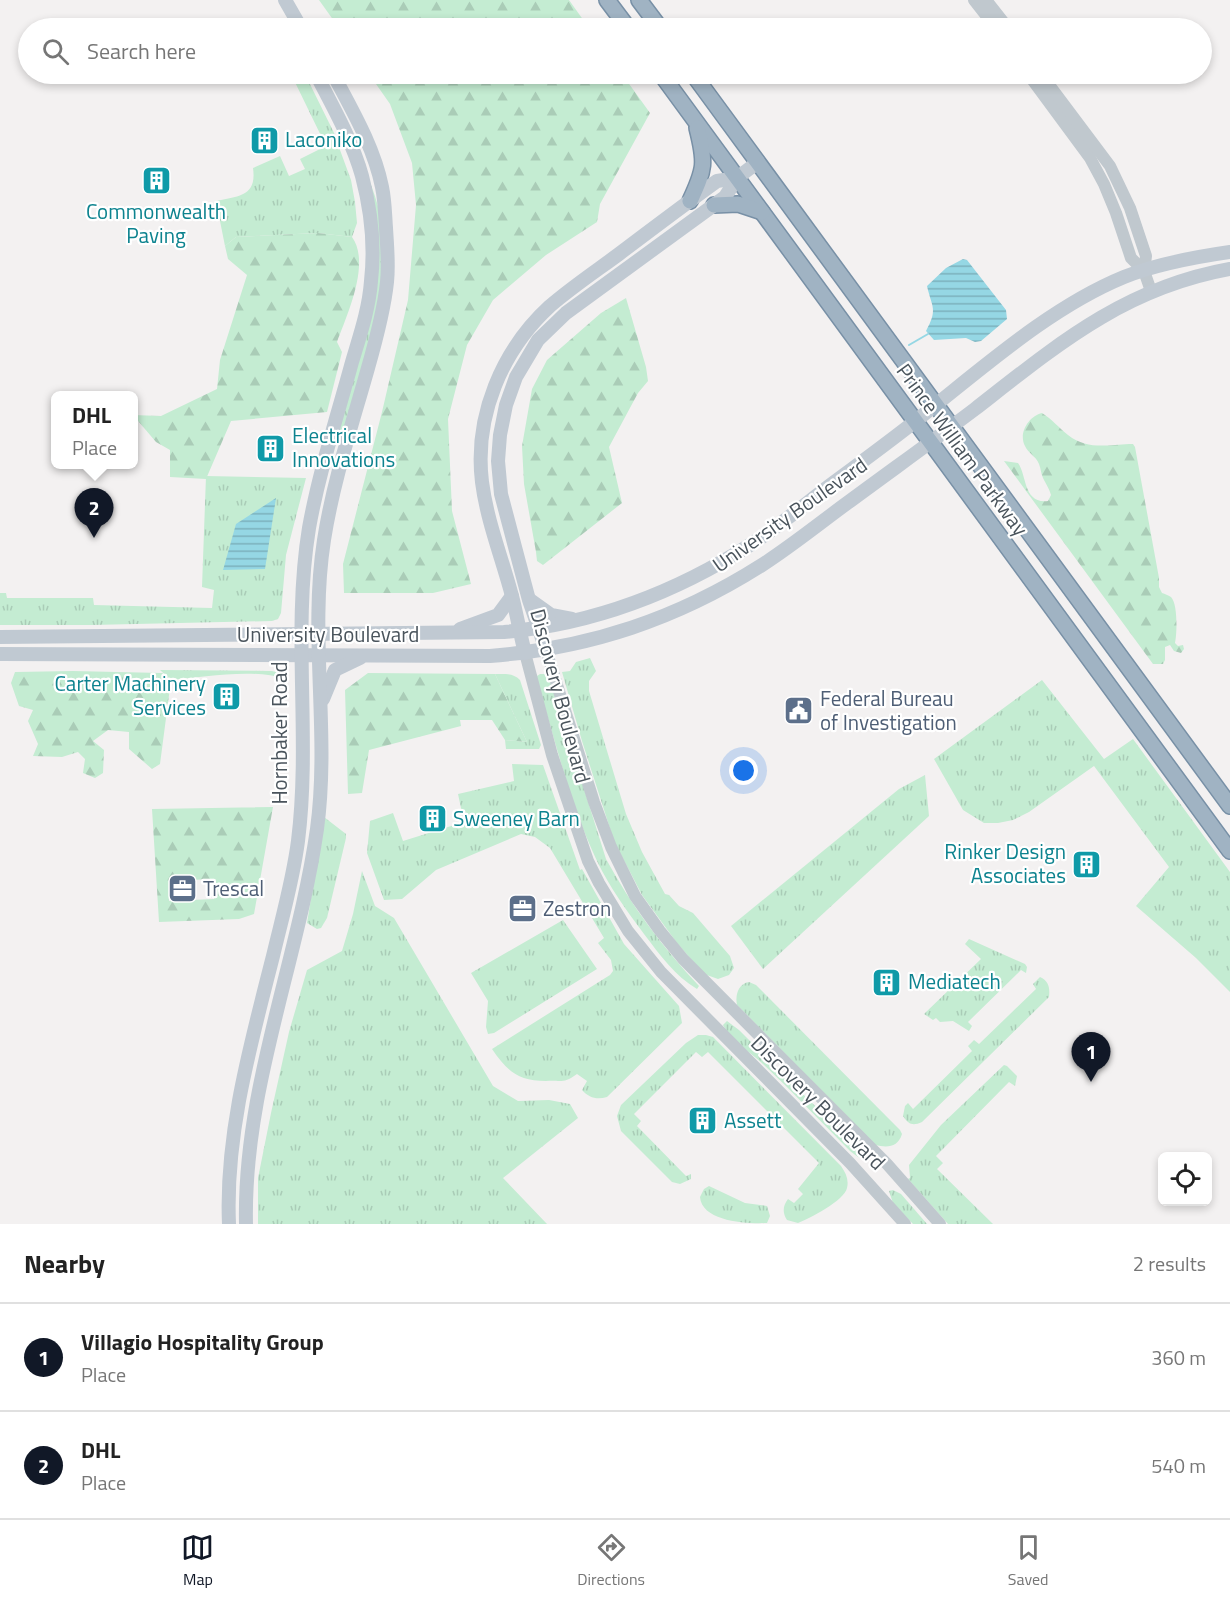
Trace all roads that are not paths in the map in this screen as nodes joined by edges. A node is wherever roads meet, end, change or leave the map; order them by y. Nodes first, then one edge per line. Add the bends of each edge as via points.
1 (285, 0) edge
2 (607, 0) edge
3 (639, 0) edge
4 (974, 0) edge
5 (986, 0) edge
6 (295, 18) edge
7 (620, 18) edge
8 (652, 18) edge
9 (988, 18) edge
10 (1000, 18) edge
11 (321, 84) edge
12 (338, 84) edge
13 (668, 84) edge
14 (700, 84) edge
15 (1035, 84) edge
16 (1048, 84) edge
17 (695, 120) junction
18 (758, 162) junction
19 (737, 178) junction
20 (690, 201) junction
21 (714, 205) junction
22 (762, 212) junction
23 (1230, 252) edge
24 (1230, 268) edge
25 (1144, 271) junction
26 (1151, 291) junction
27 (493, 392) junction
28 (508, 398) junction
29 (935, 405) junction
30 (915, 421) junction
31 (952, 426) junction
32 (931, 442) junction
33 (512, 596) junction
34 (529, 600) junction
35 (580, 620) junction
36 (539, 629) junction
37 (520, 631) junction
38 (450, 633) junction
39 (318, 634) junction
40 (301, 635) junction
41 (0, 637) edge
42 (546, 650) junction
43 (525, 653) junction
44 (0, 654) edge
45 (302, 656) junction
46 (319, 656) junction
47 (366, 656) junction
48 (320, 709) junction
49 (1230, 806) edge
50 (1230, 851) edge
51 (229, 1224) edge
52 (246, 1224) edge
53 (905, 1224) edge
54 (940, 1224) edge

1 - 6 main road
2 - 7 highway
3 - 8 highway
4 - 9 street
5 - 10 street
11 - 40 main road, Hornbaker Road via 362,173 370,211 372,259 366,312 309,530
12 - 39 main road, Hornbaker Road via 382,184 388,279 328,514 321,559
13 - 17 highway, Prince William Parkway
14 - 18 highway, Prince William Parkway
15 - 25 street via 1090,158 1116,213 1131,258
16 - 25 street via 1119,180 1146,256
17 - 19 highway, Prince William Parkway
17 - 20 highway via 704,160 702,176
18 - 19 main road, Discovery Boulevard
18 - 29 highway, Prince William Parkway
19 - 20 main road, Discovery Boulevard via 717,181
19 - 21 main road, Discovery Boulevard via 725,197
19 - 22 highway, Prince William Parkway
20 - 27 main road, Discovery Boulevard via 550,307 509,356
21 - 22 highway via 738,204
21 - 28 main road, Discovery Boulevard via 556,321 523,364
22 - 30 highway, Prince William Parkway
23 - 25 main road, University Boulevard
24 - 26 main road, University Boulevard
25 - 26 street
25 - 29 main road, University Boulevard via 1096,290 1066,308
26 - 31 main road, University Boulevard via 1083,328
27 - 28 main road
27 - 33 main road, Discovery Boulevard via 484,424 482,478
28 - 34 main road, Discovery Boulevard via 498,471 503,507
29 - 30 main road, University Boulevard
29 - 31 highway, Prince William Parkway
30 - 32 highway, Prince William Parkway
30 - 35 main road, University Boulevard via 754,542 718,564 654,596
31 - 32 main road, University Boulevard
31 - 49 highway, Prince William Parkway
32 - 42 main road, University Boulevard via 771,559 697,603 615,635
32 - 50 highway, Prince William Parkway
33 - 37 main road, Discovery Boulevard
33 - 38 main road via 498,615
34 - 35 main road via 551,615
34 - 36 main road, Discovery Boulevard
35 - 36 main road, University Boulevard
36 - 37 main road, University Boulevard
36 - 42 main road, Discovery Boulevard
37 - 38 main road, University Boulevard
37 - 43 main road, Discovery Boulevard
38 - 39 main road, University Boulevard
39 - 40 main road, University Boulevard
39 - 46 main road, Hornbaker Road
40 - 41 main road, University Boulevard
40 - 45 main road, Hornbaker Road
42 - 43 main road, University Boulevard
42 - 54 street, Discovery Boulevard via 602,825 635,896 683,959 887,1164
43 - 47 main road, University Boulevard
43 - 53 street, Discovery Boulevard via 552,755 588,861 628,932 661,972
44 - 45 main road, University Boulevard
45 - 46 main road, University Boulevard
45 - 51 main road, Hornbaker Road via 304,752 297,845 240,1097 231,1158
46 - 47 main road, University Boulevard
46 - 48 main road, Hornbaker Road
47 - 48 main road via 333,672
48 - 52 main road, Hornbaker Road via 317,827 301,916 252,1126

